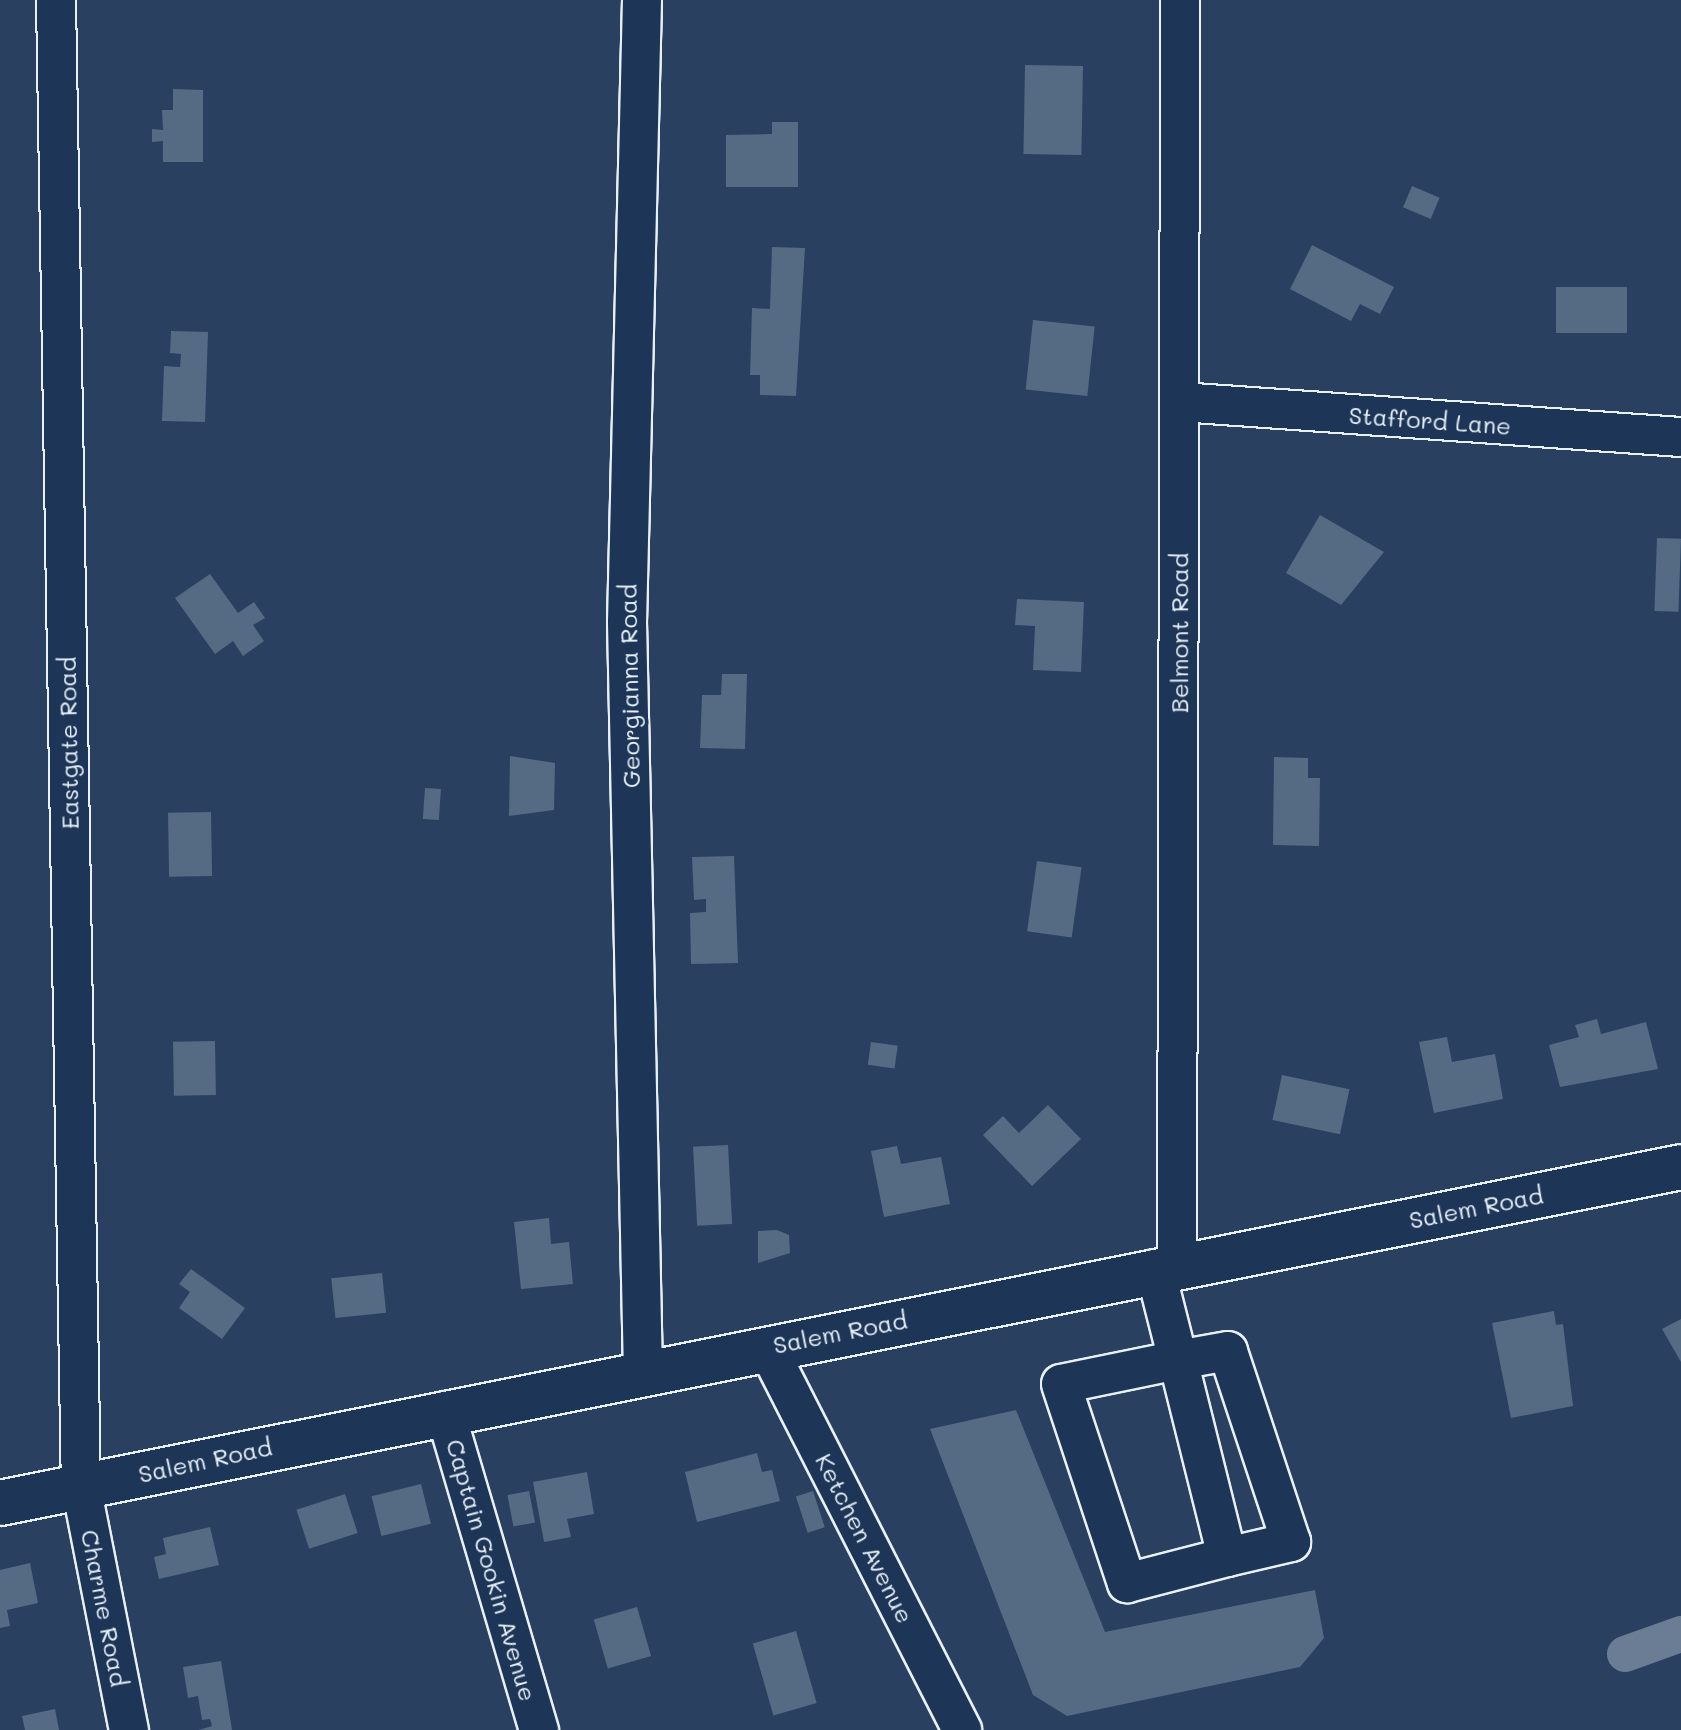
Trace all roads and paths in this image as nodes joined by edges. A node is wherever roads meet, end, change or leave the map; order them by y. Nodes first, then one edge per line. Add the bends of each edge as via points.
1 (56, 0) edge
2 (642, 0) edge
3 (1180, 0) edge
4 (1180, 402) junction
5 (1681, 437) edge
6 (1681, 1167) edge
7 (1166, 1267) junction
8 (767, 1347) junction
9 (1178, 1360) junction
10 (643, 1372) junction
11 (445, 1411) junction
12 (81, 1486) junction
13 (0, 1503) edge
14 (1227, 1557) junction
15 (129, 1730) edge
16 (539, 1730) edge
17 (962, 1730) edge

1 - 12 street, Eastgate Road
2 - 10 street, Georgianna Road via 627,622
3 - 4 street, Belmont Road
4 - 5 street, Stafford Lane
4 - 7 street, Belmont Road
6 - 7 main road, Salem Road
7 - 8 main road, Salem Road
7 - 9 street, Belmont Road
8 - 10 main road, Salem Road
8 - 17 street, Ketchen Avenue
9 - 14 street, Belmont Road
9 - 14 street via 1228,1351 1291,1542
9 - 14 street via 1061,1384 1127,1583
10 - 11 main road, Salem Road
11 - 12 main road, Salem Road
11 - 16 street, Captain Gookin Avenue
12 - 13 main road, Salem Road
12 - 15 street, Charme Road

